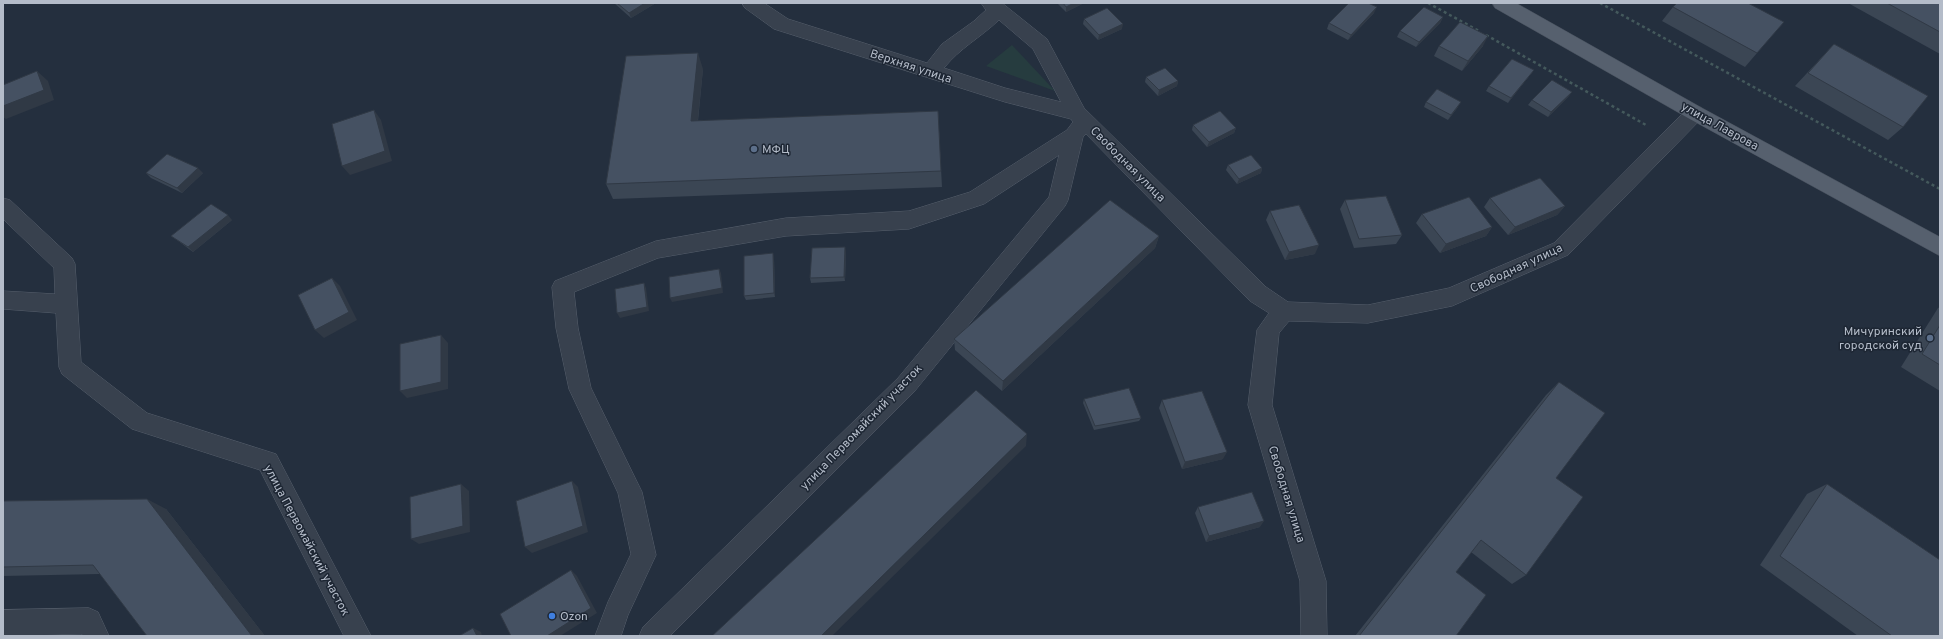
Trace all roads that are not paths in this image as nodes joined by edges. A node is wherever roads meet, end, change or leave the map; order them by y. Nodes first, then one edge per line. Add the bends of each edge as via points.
1 (751, 3) edge
2 (1500, 3) edge
3 (994, 6) edge
4 (930, 72) junction
5 (1695, 113) junction
6 (1079, 123) junction
7 (3, 206) edge
8 (1940, 247) edge
9 (3, 300) edge
10 (66, 304) junction
11 (1284, 311) junction
12 (3, 623) edge
13 (96, 636) edge
14 (358, 636) edge
15 (608, 636) edge
16 (652, 636) edge
17 (1314, 636) edge

1 - 4 street, Верхняя улица via 781,24
2 - 5 main road, улица Лаврова
3 - 4 street via 981,26 949,49
3 - 6 street, Свободная улица via 1040,44
4 - 6 street, Верхняя улица via 1005,95
5 - 8 main road, улица Лаврова
5 - 11 street, Свободная улица via 1561,250 1452,297 1368,314
6 - 11 street, Свободная улица via 1258,294
6 - 15 street via 977,198 909,220 786,227 656,250 563,287 567,328 580,389 630,492 644,556 617,611
6 - 16 street, улица Первомайский участок via 1058,200 906,385
7 - 10 street, улица Первомайский участок via 64,264
9 - 10 street
10 - 14 street, улица Первомайский участок via 70,367 140,421 268,462
11 - 17 street, Свободная улица via 1268,330 1260,405 1314,581
12 - 13 street via 88,621

